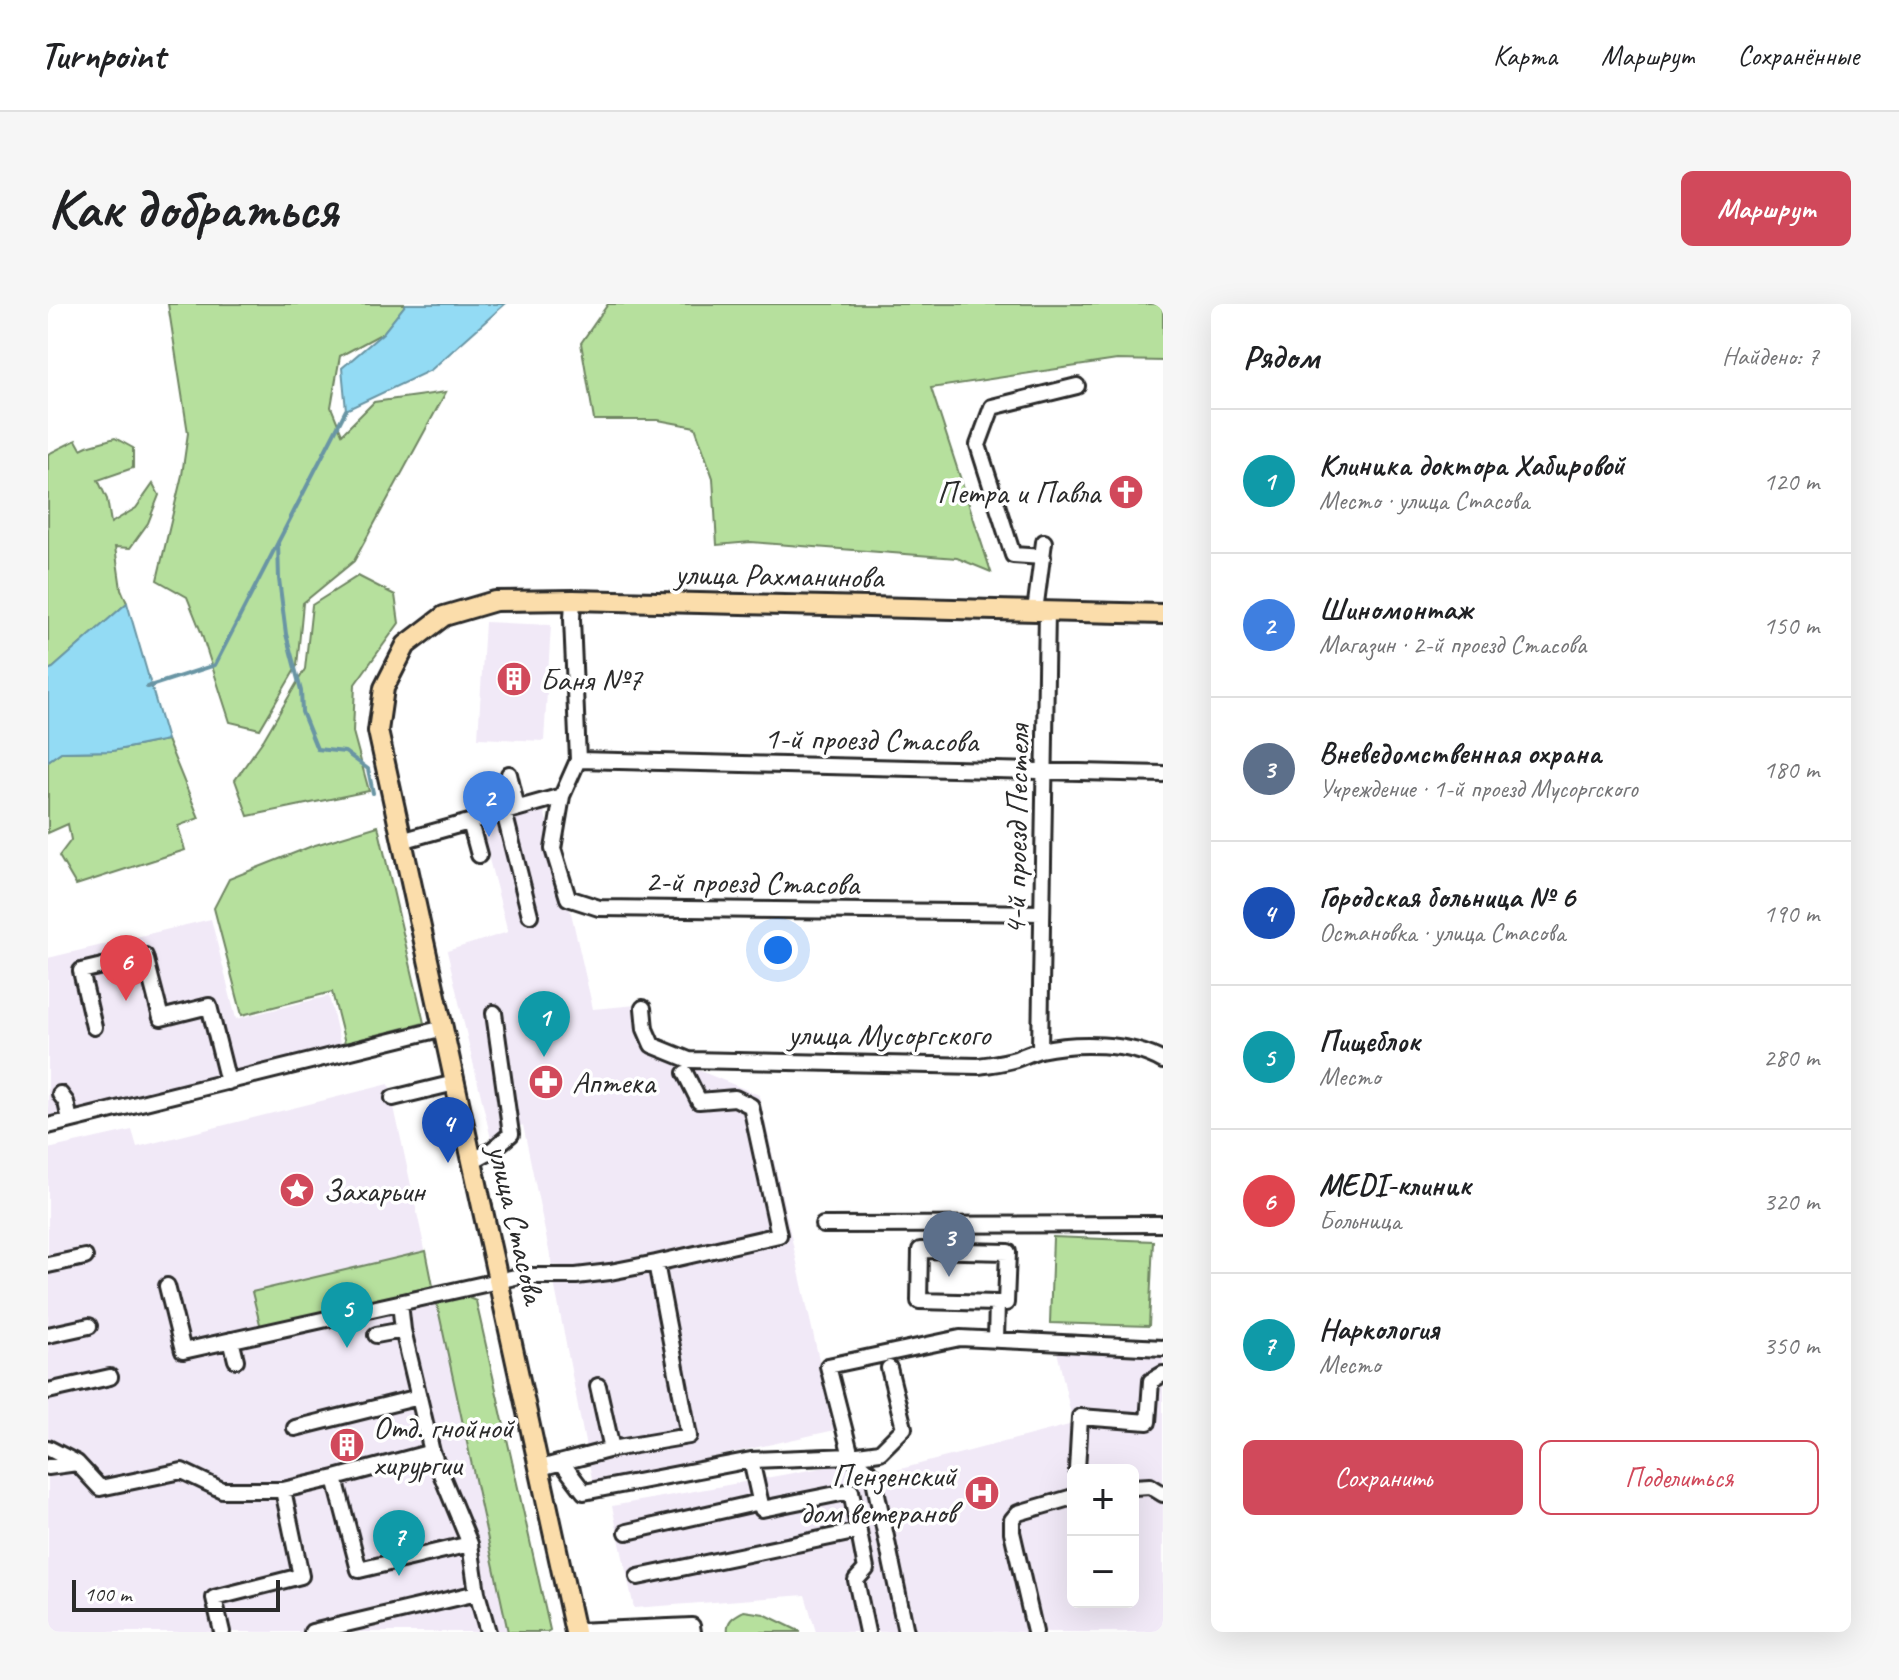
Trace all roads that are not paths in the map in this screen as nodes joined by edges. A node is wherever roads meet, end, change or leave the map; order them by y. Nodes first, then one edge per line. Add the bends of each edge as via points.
1 (1077, 386) dead end
2 (573, 600) junction
3 (1041, 611) junction
4 (1163, 614) edge
5 (406, 645) joint
6 (578, 760) junction
7 (1045, 771) junction
8 (509, 774) dead end
9 (1163, 774) edge
10 (562, 796) junction
11 (510, 810) junction
12 (470, 822) junction
13 (401, 841) junction
14 (479, 855) dead end
15 (1042, 913) junction
16 (530, 915) dead end
17 (643, 1008) dead end
18 (494, 1013) dead end
19 (94, 1027) dead end
20 (444, 1028) junction
21 (1040, 1050) junction
22 (1163, 1061) edge
23 (685, 1073) dead end
24 (228, 1082) junction
25 (455, 1083) junction
26 (60, 1094) dead end
27 (393, 1098) dead end
28 (70, 1120) junction
29 (48, 1126) edge
30 (472, 1161) junction
31 (1163, 1224) edge
32 (823, 1225) dead end
33 (85, 1257) dead end
34 (656, 1263) junction
35 (48, 1265) edge
36 (499, 1280) junction
37 (167, 1286) dead end
38 (400, 1303) junction
39 (997, 1303) junction
40 (89, 1326) dead end
41 (403, 1330) junction
42 (48, 1335) edge
43 (376, 1335) dead end
44 (996, 1339) junction
45 (231, 1340) junction
46 (1163, 1348) edge
47 (236, 1360) dead end
48 (889, 1368) dead end
49 (1163, 1374) edge
50 (110, 1377) dead end
51 (598, 1386) dead end
52 (48, 1391) edge
53 (419, 1397) junction
54 (295, 1428) dead end
55 (48, 1448) edge
56 (612, 1449) junction
57 (432, 1452) junction
58 (851, 1456) junction
59 (751, 1460) junction
60 (77, 1463) junction
61 (562, 1463) junction
62 (1077, 1464) edge
63 (48, 1467) edge
64 (540, 1468) junction
65 (335, 1478) junction
66 (1139, 1487) edge
67 (283, 1490) junction
68 (1163, 1494) edge
69 (1067, 1499) edge
70 (760, 1502) junction
71 (859, 1531) junction
72 (627, 1532) dead end
73 (470, 1544) junction
74 (638, 1577) dead end
75 (477, 1593) junction
76 (222, 1632) edge
77 (312, 1632) edge
78 (488, 1632) edge
79 (575, 1632) edge
80 (693, 1632) edge
81 (867, 1632) edge
82 (906, 1632) edge
83 (1035, 1632) edge

1 - 3 street, 4-й проезд Пестеля via 992,407 978,445 1013,555 1044,549
2 - 3 main road, улица Рахманинова
2 - 5 main road, улица Рахманинова via 495,601 444,616
2 - 6 street
3 - 4 main road, улица Рахманинова
3 - 7 street, 4-й проезд Пестеля
5 - 13 main road, улица Стасова via 384,688 378,731
6 - 7 street, 1-й проезд Стасова
6 - 10 street
7 - 9 street, 1-й проезд Стасова
7 - 15 street, 4-й проезд Пестеля
8 - 11 street
10 - 11 street
10 - 15 street, 2-й проезд Стасова via 553,849 568,898 599,908
11 - 12 street
11 - 16 street
12 - 13 street
12 - 14 street
13 - 20 main road, улица Стасова
15 - 21 street, 4-й проезд Пестеля
17 - 21 street, улица Мусоргского via 652,1045 689,1060 979,1066
18 - 30 street via 511,1134
19 - 24 street via 81,971 145,956 161,1018 209,1006
20 - 24 street
20 - 25 main road, улица Стасова
21 - 22 street, улица Мусоргского via 1119,1047
23 - 34 street via 699,1101 735,1098 751,1106 779,1235
24 - 28 street
25 - 27 street
25 - 30 main road, улица Стасова
26 - 28 street
28 - 29 street
30 - 36 main road, улица Стасова
31 - 32 street
33 - 35 street
34 - 36 street via 576,1276
34 - 56 street via 689,1436
36 - 38 street
36 - 64 main road, улица Стасова
37 - 45 street via 183,1351
38 - 41 street
38 - 45 street
39 - 39 street via 1006,1303 1008,1252 920,1250 919,1301
39 - 44 street
40 - 42 street
41 - 43 street
41 - 53 street
44 - 46 street
44 - 58 street via 960,1338 828,1366
45 - 47 street
48 - 58 street via 904,1428 880,1452
49 - 62 street via 1151,1381 1148,1422 1080,1417
50 - 52 street
51 - 56 street
53 - 54 street
53 - 57 street
55 - 60 street
56 - 61 street
57 - 65 street
57 - 73 street
58 - 59 street
58 - 82 street via 873,1475
59 - 61 street via 584,1492
59 - 70 street
60 - 63 street
60 - 67 street via 100,1488 182,1471 222,1490
61 - 64 street
64 - 79 main road, улица Стасова
65 - 67 street
65 - 73 street via 359,1570
66 - 68 street
67 - 76 street via 301,1576 214,1598
69 - 83 street via 1018,1513 1012,1520
70 - 71 street via 762,1509 851,1491
70 - 72 street
71 - 74 street
71 - 81 street via 866,1569 856,1580
73 - 75 street
75 - 77 street
75 - 78 street
79 - 80 street via 692,1626

